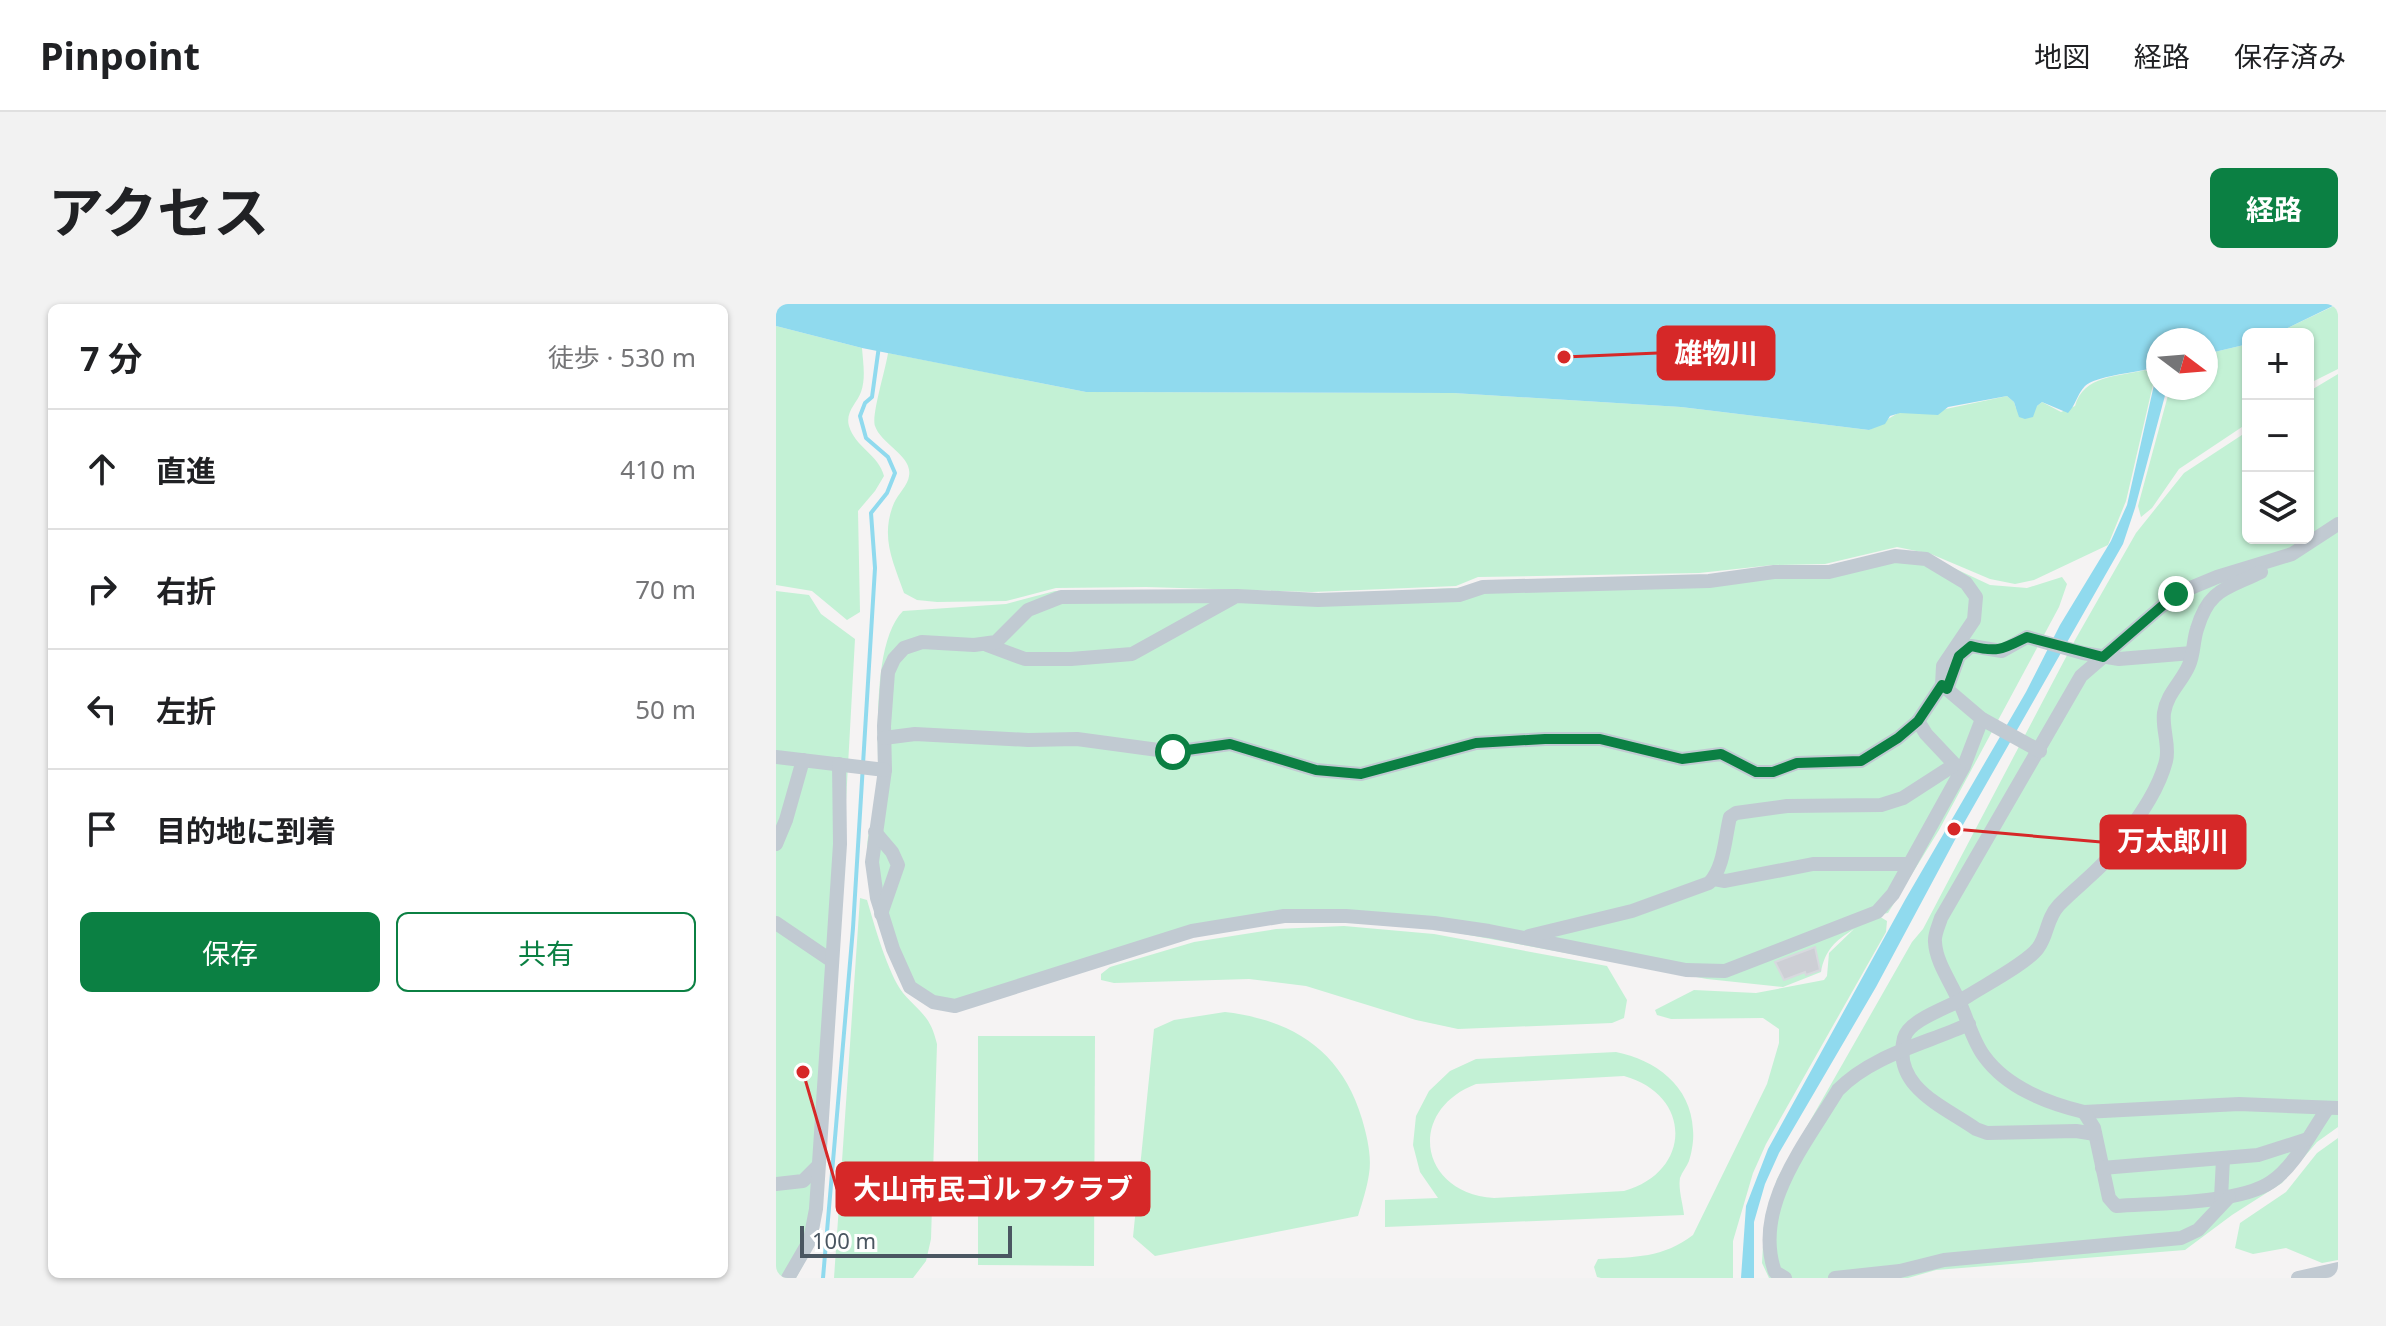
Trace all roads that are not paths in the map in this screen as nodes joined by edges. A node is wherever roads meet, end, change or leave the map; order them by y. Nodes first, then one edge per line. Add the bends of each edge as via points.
1 (2338, 524) edge
2 (2292, 554) junction
3 (1237, 596) junction
4 (982, 644) junction
5 (2192, 653) junction
6 (2103, 657) junction
7 (1944, 687) junction
8 (1983, 720) junction
9 (1918, 721) junction
10 (884, 738) junction
11 (2039, 750) junction
12 (776, 757) edge
13 (803, 760) junction
14 (847, 765) junction
15 (1958, 768) junction
16 (883, 770) junction
17 (875, 832) junction
18 (776, 844) edge
19 (1909, 864) junction
20 (1714, 879) junction
21 (881, 914) junction
22 (776, 923) edge
23 (1524, 937) junction
24 (832, 961) junction
25 (1960, 1001) junction
26 (1969, 1024) junction
27 (1901, 1052) junction
28 (2333, 1108) edge
29 (2084, 1112) junction
30 (2095, 1134) junction
31 (2305, 1140) junction
32 (2223, 1159) junction
33 (818, 1166) junction
34 (2102, 1168) junction
35 (776, 1184) edge
36 (2225, 1198) junction
37 (2338, 1269) edge
38 (788, 1278) edge
39 (1785, 1278) edge
40 (1835, 1278) edge
41 (2298, 1278) edge

1 - 2 street
2 - 5 street via 2225,586 2209,602
2 - 6 street via 2176,594
3 - 4 street via 1061,597 1028,610 996,642
3 - 4 street via 1132,654 1025,659
3 - 7 street via 1318,600 1459,595 1483,587 1709,581 1774,572 1829,572 1895,556 1926,559 1966,583 1976,597 1974,620 1943,666
4 - 10 street via 922,642 904,648 888,672
5 - 6 street
5 - 25 street via 2170,693 2164,713 2167,757 2141,814 2114,852 2058,907 2036,951
6 - 7 street via 2027,637 2002,651 1971,646 1959,656
6 - 11 street via 2081,676
7 - 8 street
7 - 9 street
8 - 11 street
8 - 15 street
9 - 10 street via 1861,761 1797,763 1773,772 1756,772 1721,754 1682,759 1600,739 1476,743 1361,774 1316,770 1230,744 1173,752 1077,739 915,734
9 - 15 street
10 - 16 street
11 - 25 street via 1941,918 1935,941
12 - 13 street
13 - 14 street
13 - 18 street
14 - 16 street
14 - 24 street
15 - 19 street
15 - 20 street via 1881,805 1787,806 1736,813 1730,817
16 - 17 street
17 - 21 street via 872,862
17 - 21 street via 898,865
19 - 20 street via 1813,864
19 - 23 street via 1877,912 1725,971 1686,970
20 - 23 street via 1632,911
21 - 23 street via 910,987 933,1002 955,1006 1192,931 1284,916 1434,923
22 - 24 street
24 - 33 street
25 - 26 street
25 - 27 street via 1913,1024
26 - 27 street
26 - 29 street via 1982,1054 2019,1088
27 - 30 street via 1913,1086 1976,1129
27 - 39 street via 1850,1078 1838,1090 1781,1186 1769,1237 1775,1272
28 - 29 street via 2239,1104
28 - 31 street
29 - 30 street
30 - 34 street
31 - 32 street via 2258,1155
31 - 36 street via 2268,1184
32 - 34 street
32 - 36 street
33 - 35 street via 803,1181
33 - 38 street via 810,1240
34 - 36 street via 2116,1206
36 - 40 street via 2198,1230 2181,1238 1944,1260
37 - 41 street

